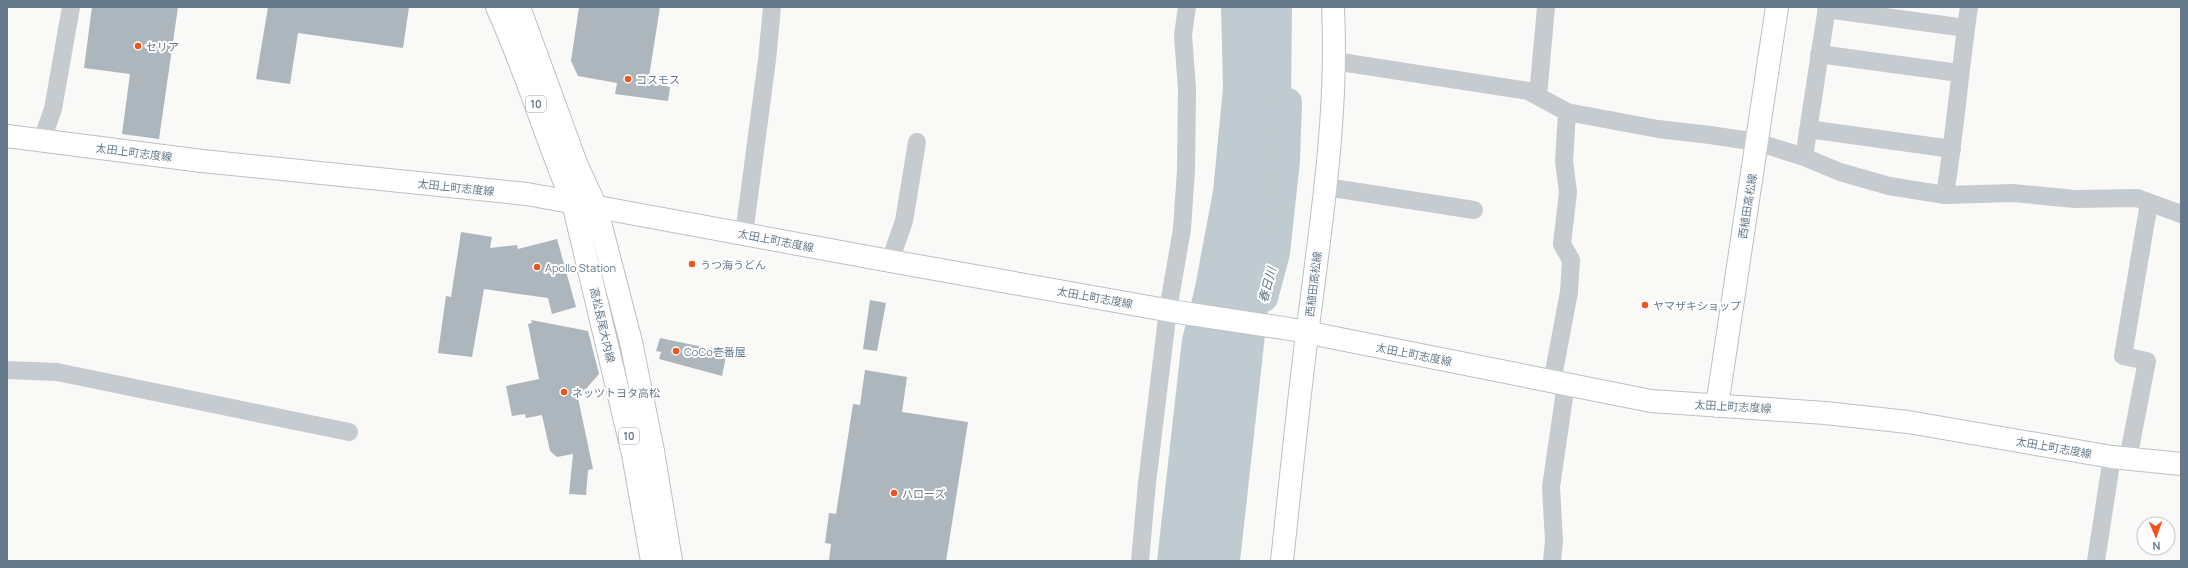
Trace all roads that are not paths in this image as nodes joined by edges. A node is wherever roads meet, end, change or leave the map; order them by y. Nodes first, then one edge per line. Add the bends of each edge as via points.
1 (71, 7) edge
2 (497, 7) edge
3 (519, 7) edge
4 (772, 7) edge
5 (1187, 7) edge
6 (1333, 7) edge
7 (1546, 7) edge
8 (1777, 7) edge
9 (1969, 7) edge
10 (1826, 8) edge
11 (1966, 28) junction
12 (1819, 54) junction
13 (1334, 61) junction
14 (1959, 73) junction
15 (1538, 96) junction
16 (1567, 112) junction
17 (1808, 129) junction
18 (7, 136) edge
19 (42, 140) junction
20 (918, 142) dead end
21 (1757, 142) junction
22 (1952, 149) junction
23 (1804, 157) junction
24 (1326, 187) junction
25 (1945, 195) junction
26 (573, 203) junction
27 (2149, 203) junction
28 (596, 207) junction
29 (1474, 210) dead end
30 (2181, 214) edge
31 (744, 234) junction
32 (890, 261) junction
33 (1172, 311) junction
34 (1299, 331) junction
35 (7, 370) edge
36 (1559, 383) junction
37 (1717, 406) junction
38 (349, 432) dead end
39 (2120, 458) junction
40 (2181, 464) edge
41 (652, 561) edge
42 (671, 561) edge
43 (1140, 561) edge
44 (1282, 561) edge
45 (1552, 561) edge
46 (2096, 561) edge

1 - 19 street via 53,109
2 - 26 main road, 高松長尾大内線 / 10
3 - 28 main road, 高松長尾大内線 / 10 via 577,166
4 - 31 street
5 - 33 street via 1183,35 1187,89 1186,170
6 - 13 main road, 西植田高松線
7 - 15 street
8 - 21 main road, 西植田高松線
9 - 11 street
10 - 11 street
10 - 12 street
11 - 14 street
12 - 14 street
12 - 17 street
13 - 15 street via 1528,91
13 - 24 main road, 西植田高松線
14 - 22 street
15 - 16 street
16 - 21 street via 1658,129
16 - 36 street via 1564,160 1568,192 1562,244 1571,260
17 - 22 street
17 - 23 street
18 - 19 main road, 太田上町志度線
19 - 26 main road, 太田上町志度線 via 202,161 527,194
20 - 32 street via 904,222
21 - 23 street
21 - 37 main road, 西植田高松線
22 - 25 street
23 - 25 street via 1840,172 1889,186
24 - 29 street
24 - 34 main road, 西植田高松線
25 - 27 street via 2013,193 2076,199 2137,198
26 - 28 main road, 太田上町志度線
26 - 41 main road, 高松長尾大内線 / 10 via 633,454
27 - 30 street
27 - 39 street via 2123,356 2147,361
28 - 31 main road, 太田上町志度線
28 - 42 main road, 高松長尾大内線 / 10 via 634,358 653,451
31 - 32 main road, 太田上町志度線
32 - 33 main road, 太田上町志度線
33 - 34 main road, 太田上町志度線
33 - 43 street via 1147,483
34 - 36 main road, 太田上町志度線
34 - 44 main road, 西植田高松線
35 - 38 street via 57,372
36 - 37 main road, 太田上町志度線 via 1651,401
36 - 45 street via 1551,487 1554,541
37 - 39 main road, 太田上町志度線 via 1908,422
39 - 40 main road, 太田上町志度線
39 - 46 street

